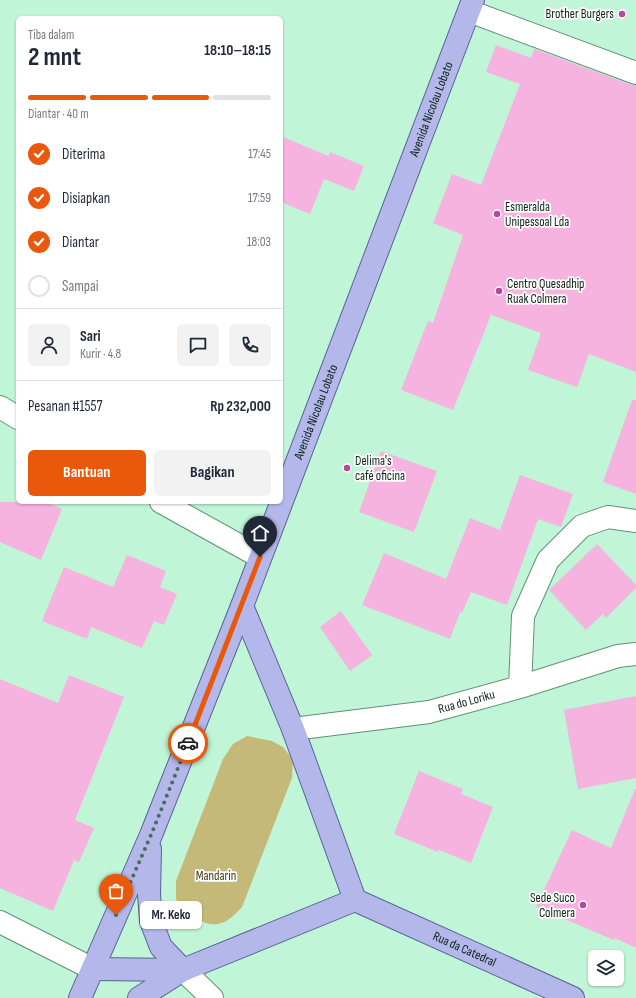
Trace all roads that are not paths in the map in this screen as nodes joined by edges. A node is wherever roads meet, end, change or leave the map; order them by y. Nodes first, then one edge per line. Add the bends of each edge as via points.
1 (471, 5) edge
2 (636, 74) edge
3 (0, 407) edge
4 (16, 417) edge
5 (283, 497) edge
6 (165, 504) edge
7 (280, 504) edge
8 (636, 521) edge
9 (260, 557) junction
10 (242, 606) junction
11 (636, 654) edge
12 (520, 687) junction
13 (293, 729) junction
14 (151, 835) junction
15 (355, 900) junction
16 (0, 922) edge
17 (94, 969) junction
18 (183, 970) junction
19 (564, 996) edge
20 (80, 998) edge
21 (139, 998) edge
22 (212, 998) edge

1 - 2 street
1 - 5 main road, Avenida Nicolau Lobato
3 - 4 street
6 - 9 street
7 - 9 main road, Avenida Nicolau Lobato
8 - 12 street via 608,517 582,526 548,560 523,616
9 - 10 main road, Avenida Nicolau Lobato
10 - 13 main road
10 - 14 main road, Avenida Nicolau Lobato
11 - 12 street, Rua do Loriku via 618,656
12 - 13 street, Rua do Loriku via 429,712
13 - 15 main road
14 - 17 main road, Avenida Nicolau Lobato
14 - 18 main road via 151,921 161,947
15 - 18 main road
15 - 19 main road, Rua da Catedral
16 - 17 street
17 - 18 main road
17 - 20 main road, Avenida Nicolau Lobato
18 - 21 main road
18 - 22 street

